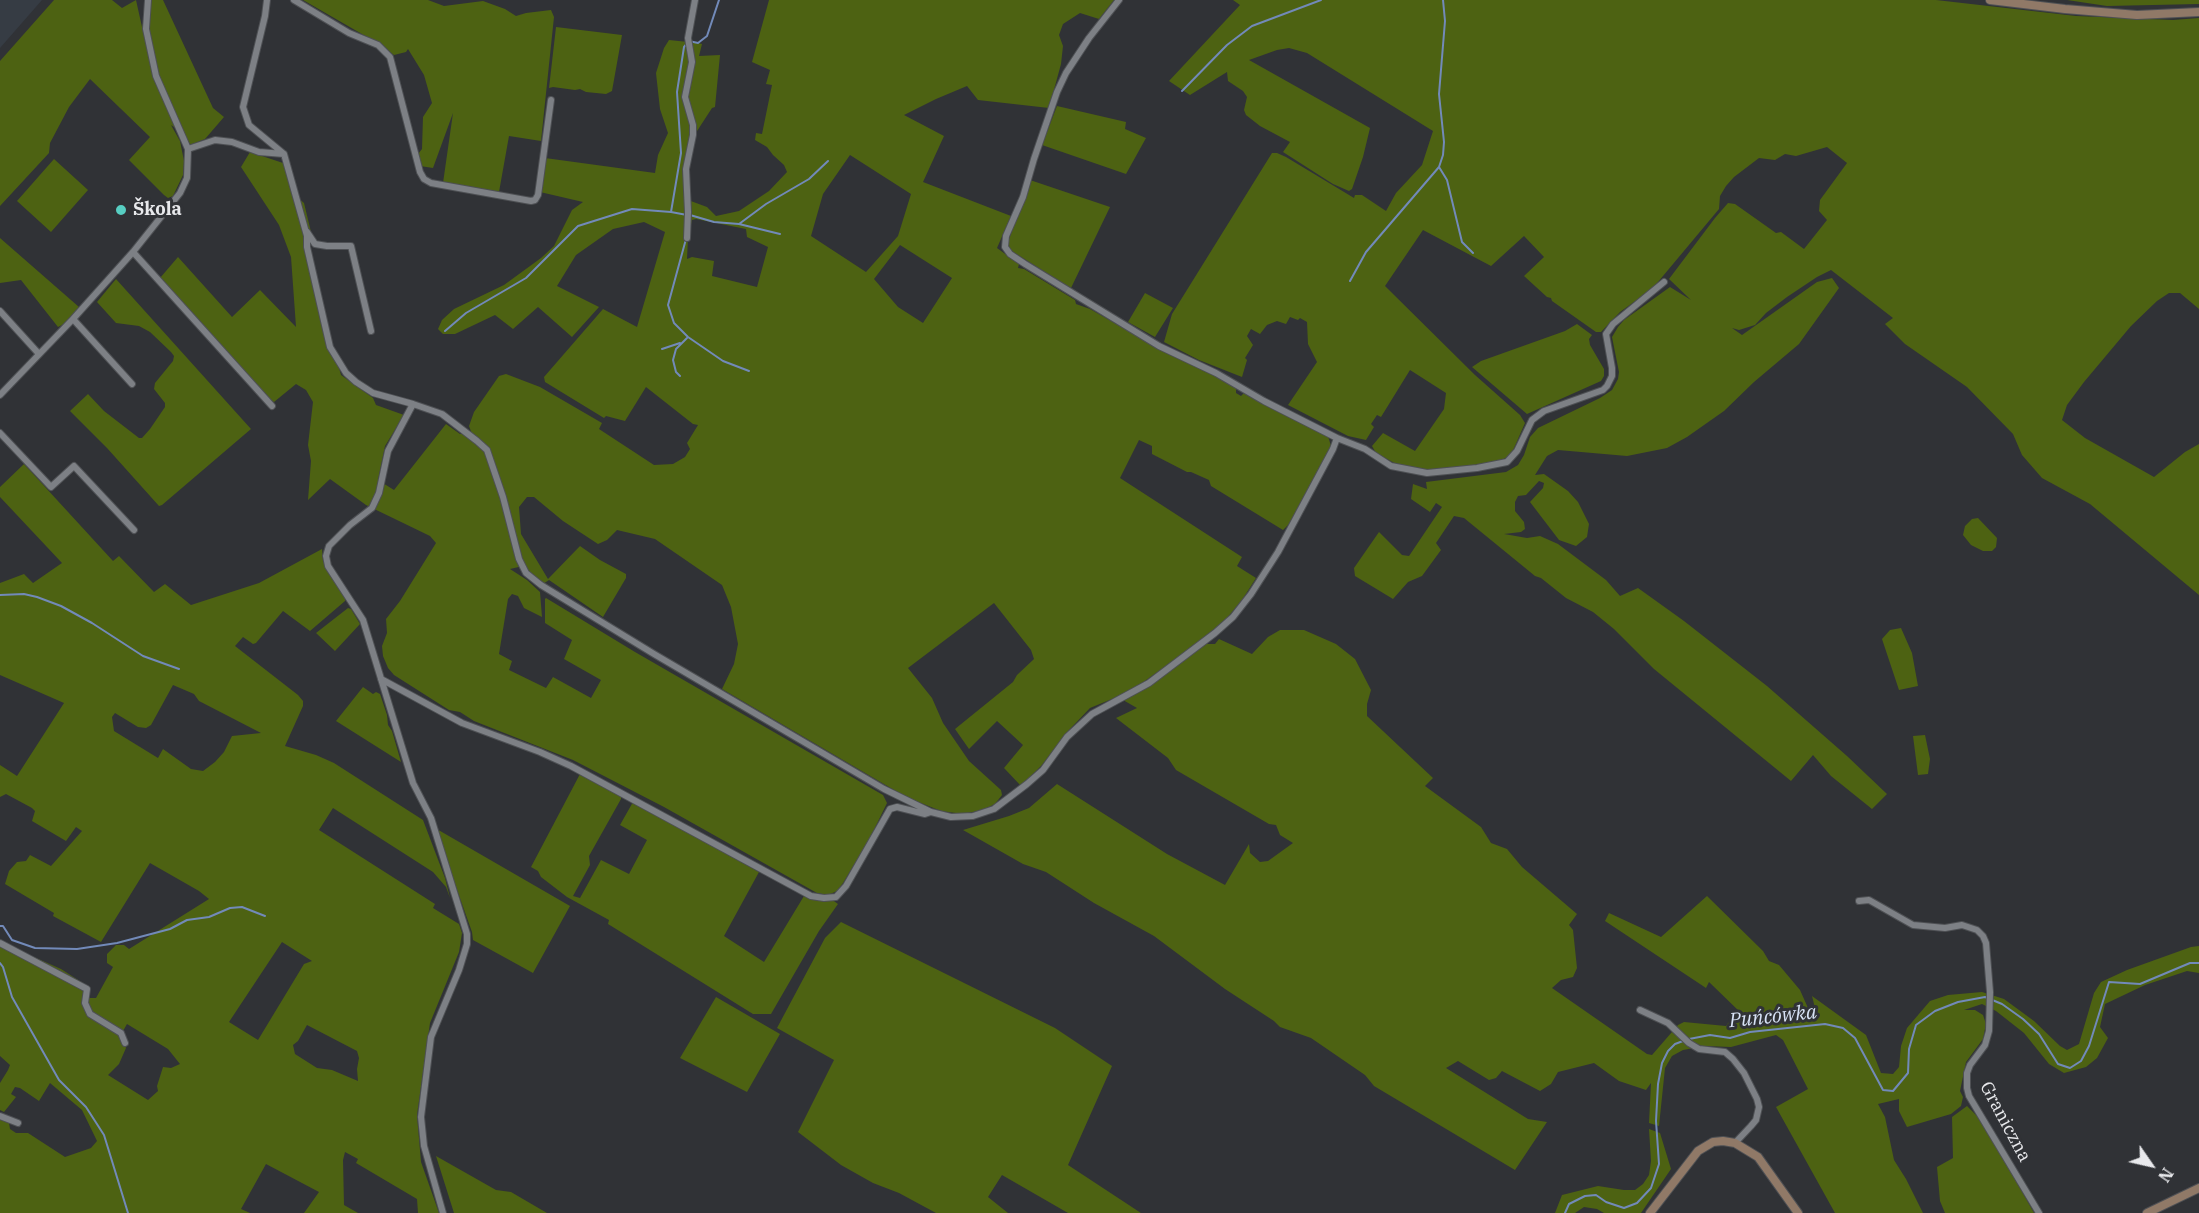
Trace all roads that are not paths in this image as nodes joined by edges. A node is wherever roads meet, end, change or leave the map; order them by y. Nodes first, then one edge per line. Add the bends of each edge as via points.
1 (148, 0) edge
2 (267, 0) edge
3 (294, 0) edge
4 (695, 0) edge
5 (1119, 0) edge
6 (1990, 0) edge
7 (2199, 12) edge
8 (551, 100) dead end
9 (189, 149) junction
10 (284, 154) junction
11 (305, 229) junction
12 (687, 238) dead end
13 (133, 252) junction
14 (1664, 282) dead end
15 (0, 311) edge
16 (73, 319) junction
17 (371, 331) dead end
18 (39, 354) junction
19 (132, 384) dead end
20 (0, 395) edge
21 (413, 404) junction
22 (272, 405) dead end
23 (0, 433) edge
24 (1337, 438) junction
25 (134, 530) dead end
26 (381, 679) junction
27 (931, 812) junction
28 (1859, 901) dead end
29 (0, 943) edge
30 (1641, 1010) dead end
31 (125, 1043) dead end
32 (0, 1116) edge
33 (18, 1123) dead end
34 (1736, 1143) junction
35 (2199, 1188) edge
36 (443, 1213) edge
37 (1650, 1213) edge
38 (1798, 1213) edge
39 (2039, 1213) edge
40 (2147, 1213) edge

1 - 9 street via 146,29 156,76
2 - 10 street via 243,107 249,125
3 - 8 street via 378,45 390,57 420,172 431,183 535,200
4 - 12 street via 688,38 692,62 685,97 693,125 686,170
5 - 24 street via 1089,38 1057,92 1005,247 1025,264 1159,346
6 - 7 street via 2137,15
9 - 10 street via 215,140 259,152
9 - 13 street via 187,178 180,193
10 - 11 street
11 - 17 street via 315,244 351,246
11 - 21 street via 330,347 356,382 374,393
13 - 16 street
13 - 22 street
14 - 24 street via 1612,324 1606,334 1612,368 1607,386 1544,411 1532,420 1507,462 1426,473 1391,466 1365,448
15 - 18 street
16 - 18 street
16 - 19 street
18 - 20 street
21 - 26 street via 388,451 372,508 329,546 326,556 328,566 363,620
21 - 27 street via 442,414 487,450 519,560 526,573 541,585 884,789
23 - 25 street via 51,487 74,466
24 - 27 street via 1278,552 1233,617 1149,683 1092,714 1067,737 1043,770 994,809 960,818
26 - 27 street via 462,723 571,766 811,896 836,897 846,886 890,809
26 - 36 street via 467,934 459,970 431,1037 421,1117 424,1146
28 - 39 street, Graniczna via 1869,900 1913,925 1962,925 1983,936 1990,992 1987,1041 1967,1073 1968,1093
29 - 31 street via 87,989 85,1003 90,1014 122,1033
30 - 34 street via 1668,1023 1699,1049 1725,1052 1744,1073 1759,1107 1756,1120
32 - 33 street
34 - 37 street via 1713,1142 1698,1151
34 - 38 street via 1758,1157
35 - 40 street

